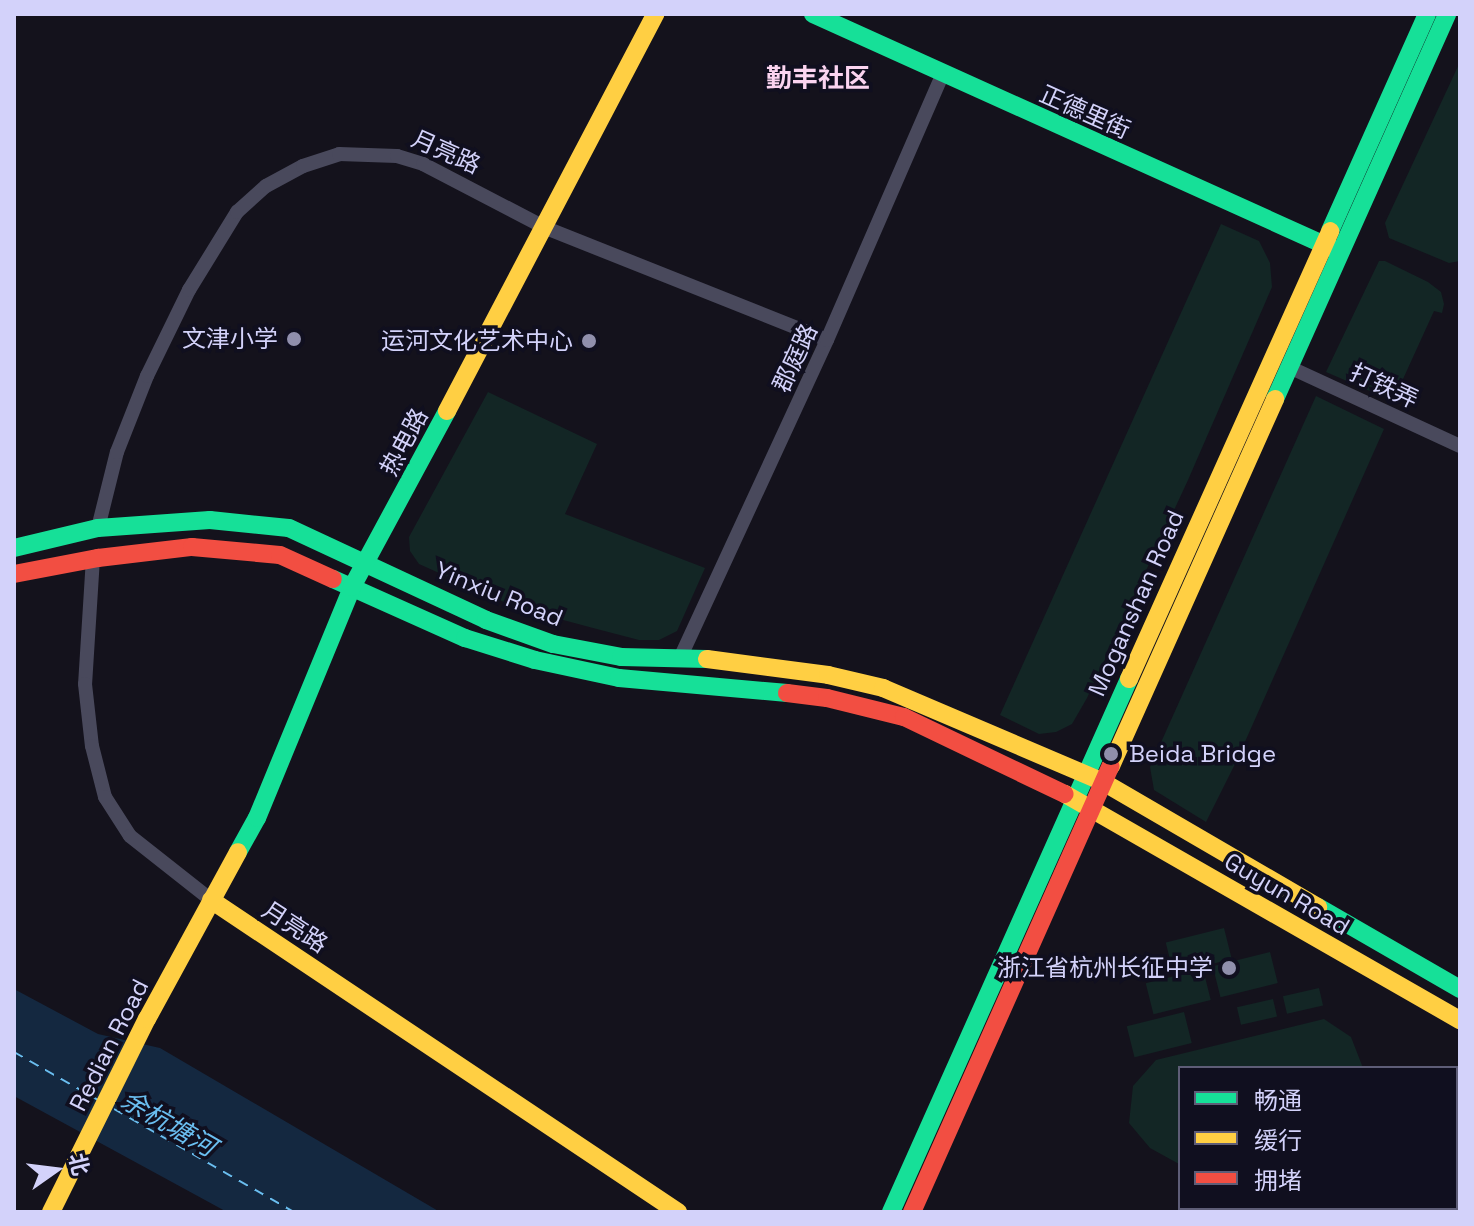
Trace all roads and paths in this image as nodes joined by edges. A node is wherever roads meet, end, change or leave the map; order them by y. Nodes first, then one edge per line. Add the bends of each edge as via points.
1 (655, 14) edge
2 (813, 14) edge
3 (1427, 14) edge
4 (1447, 14) edge
5 (942, 75) junction
6 (546, 228) junction
7 (1332, 249) junction
8 (827, 340) junction
9 (1289, 367) junction
10 (1460, 446) edge
11 (98, 528) junction
12 (14, 548) edge
13 (93, 558) junction
14 (366, 562) junction
15 (14, 574) edge
16 (352, 587) junction
17 (681, 656) junction
18 (1095, 778) junction
19 (1083, 805) junction
20 (211, 900) junction
21 (1460, 989) edge
22 (1460, 1020) edge
23 (51, 1212) edge
24 (678, 1212) edge
25 (891, 1212) edge
26 (912, 1212) edge

1 - 6 main road, 热电路
2 - 5 main road, 正德里街
3 - 7 main road, Moganshan Road
4 - 7 main road, Moganshan Road
5 - 7 main road, 正德里街
5 - 8 street, 郡庭路
6 - 8 street, 月亮路
6 - 11 street, 月亮路 via 423,164 397,156 339,154 266,186 237,212 147,376 117,452
6 - 14 main road, 热电路
7 - 9 main road, Moganshan Road
7 - 18 main road, Moganshan Road
8 - 17 street, 郡庭路
9 - 10 street, 打铁弄
9 - 18 main road, Moganshan Road
11 - 12 main road, Yinxiu Road
11 - 14 main road, Yinxiu Road via 210,520 289,528
13 - 15 main road, Yinxiu Road
13 - 16 main road, Yinxiu Road via 192,547 280,555
13 - 20 street, 月亮路 via 85,684 105,797 130,836
14 - 16 main road, 热电路
14 - 17 main road, Yinxiu Road via 486,620 553,644 621,657
16 - 19 main road, Yinxiu Road via 465,638 535,660 619,678 827,698 904,717
16 - 20 main road, 热电路 via 257,818
17 - 18 main road, Yinxiu Road via 828,675 883,688
18 - 19 main road, Moganshan Road
18 - 21 main road, Yinxiu Road
19 - 22 main road, Guyun Road
19 - 25 main road, Moganshan Road
19 - 26 main road, Moganshan Road
20 - 23 main road, Redian Road
20 - 24 main road, 月亮路

